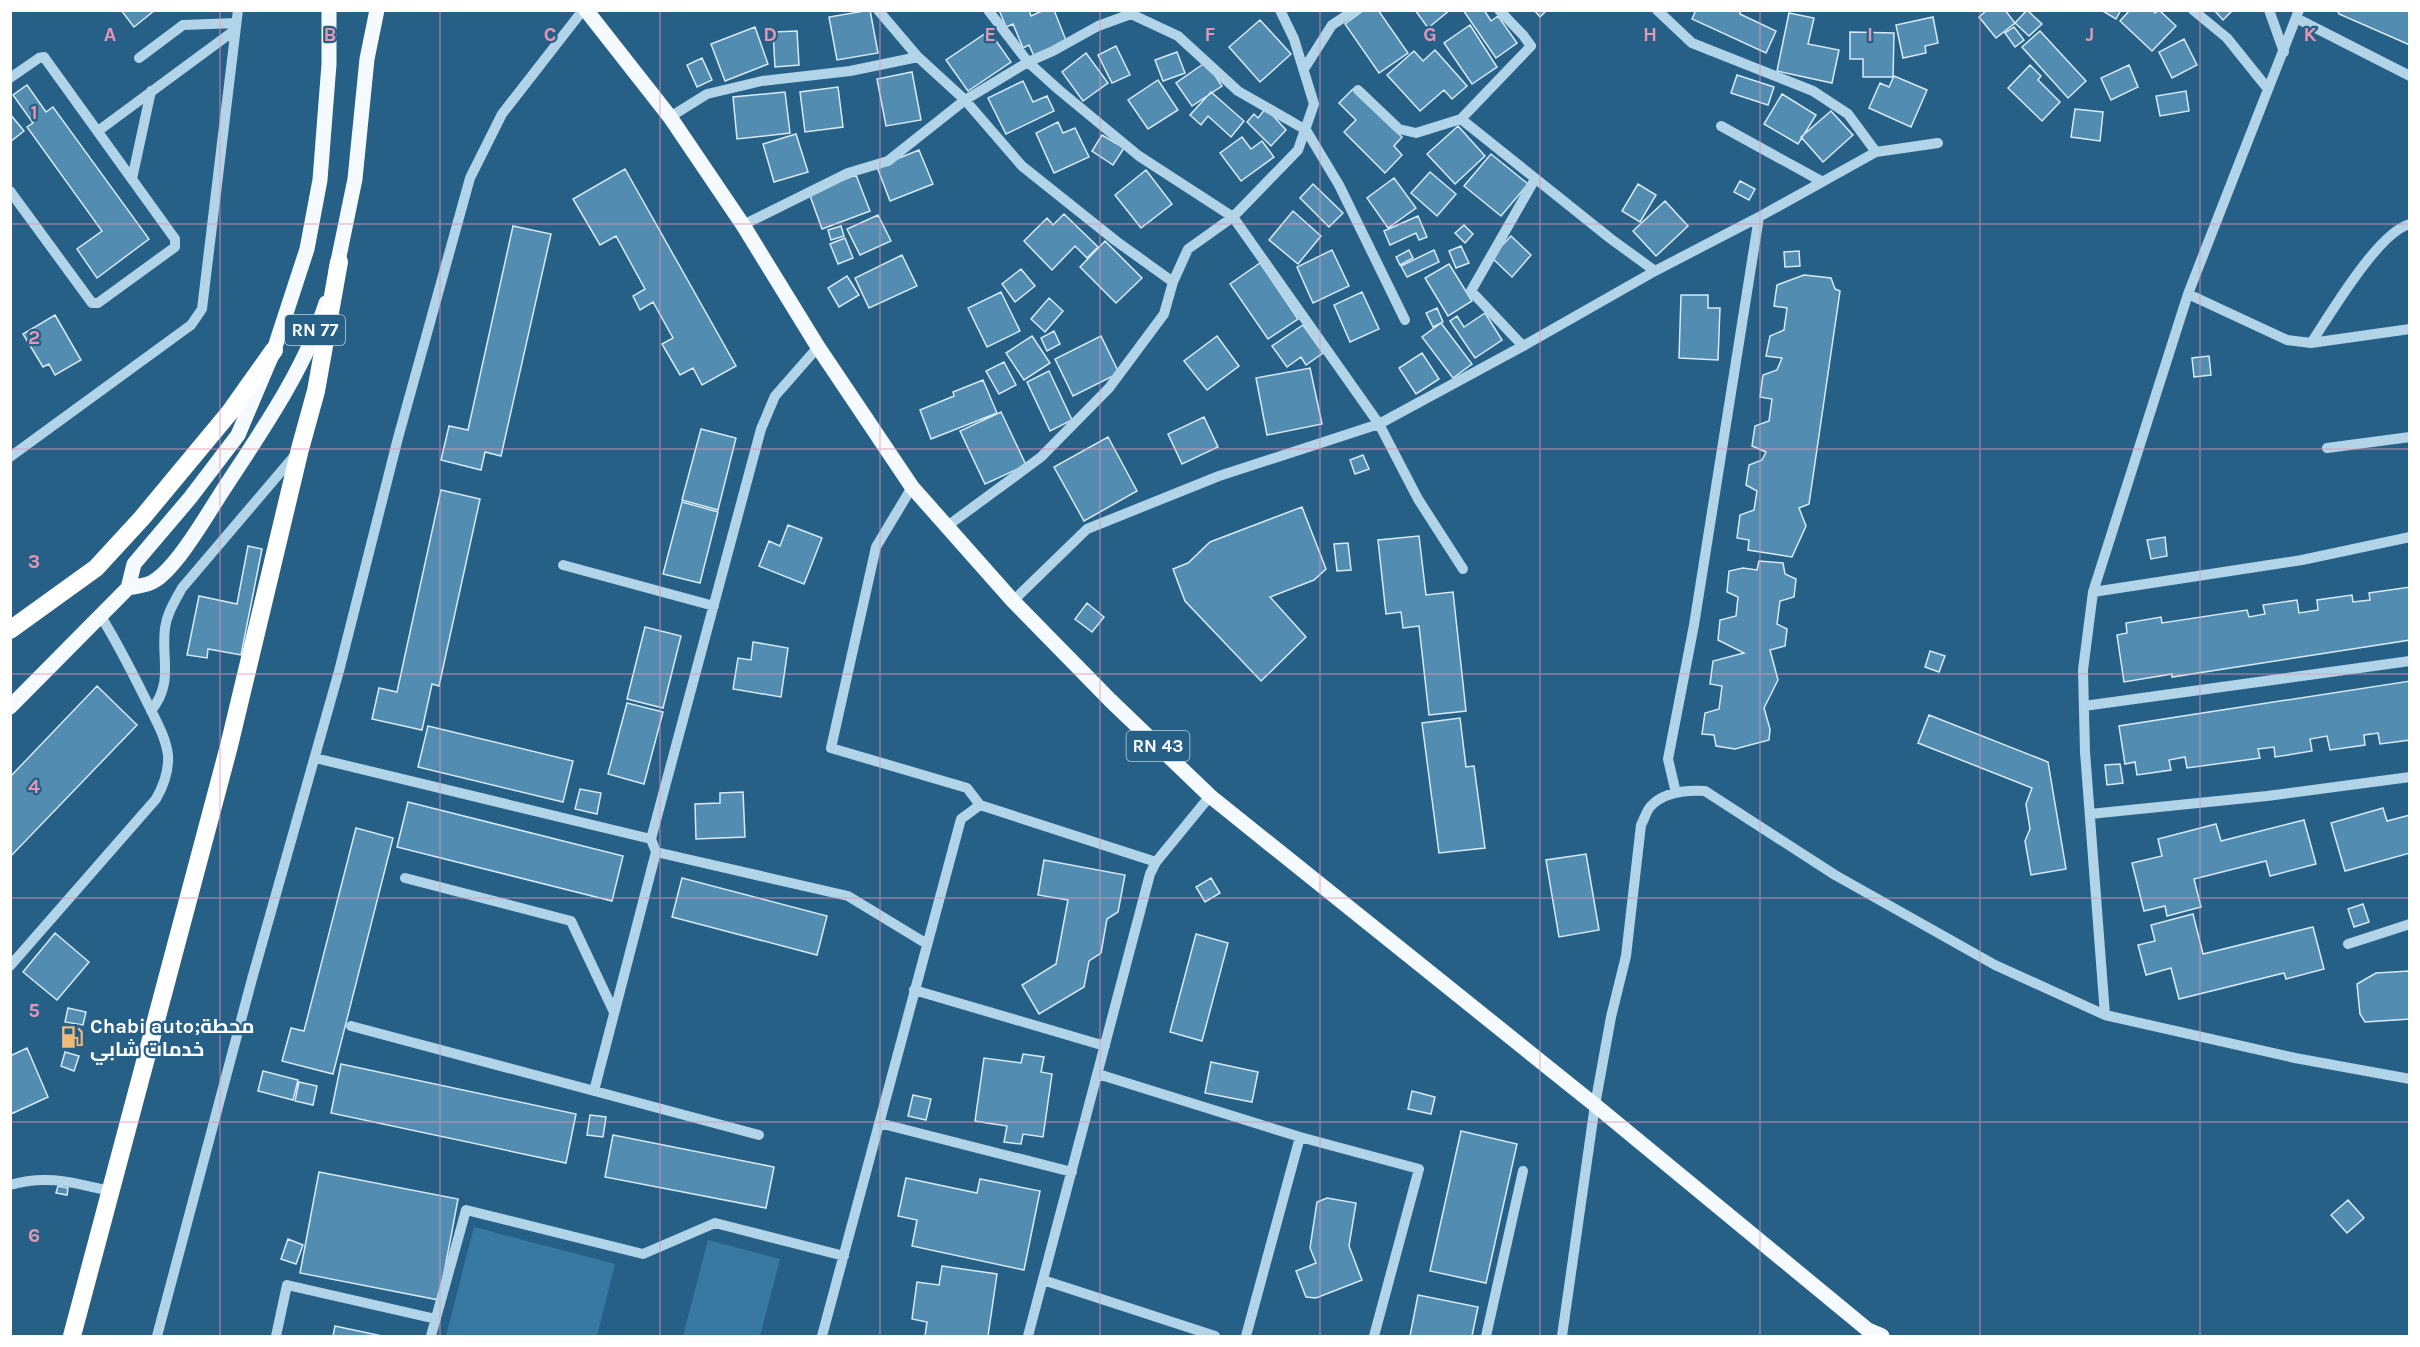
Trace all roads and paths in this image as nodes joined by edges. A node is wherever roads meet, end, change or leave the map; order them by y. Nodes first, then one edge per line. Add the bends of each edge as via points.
1 (238, 10) edge
2 (329, 10) edge
3 (377, 10) edge
4 (584, 10) edge
5 (878, 10) edge
6 (988, 10) edge
7 (1280, 10) edge
8 (1355, 10) edge
9 (1499, 10) edge
10 (1657, 10) edge
11 (2193, 10) edge
12 (2268, 10) edge
13 (2298, 14) edge
14 (236, 26) junction
15 (2284, 52) junction
16 (918, 57) junction
17 (139, 58) dead end
18 (1028, 62) junction
19 (1304, 69) junction
20 (2409, 76) edge
21 (10, 78) edge
22 (2268, 89) junction
23 (1358, 90) dead end
24 (152, 91) junction
25 (965, 100) junction
26 (670, 117) junction
27 (1461, 119) junction
28 (1721, 126) dead end
29 (1306, 130) junction
30 (98, 131) junction
31 (1938, 143) dead end
32 (1876, 152) junction
33 (132, 179) junction
34 (1535, 179) junction
35 (1821, 181) junction
36 (10, 191) edge
37 (1233, 217) junction
38 (1759, 217) junction
39 (2409, 224) edge
40 (743, 225) junction
41 (339, 262) junction
42 (1655, 271) junction
43 (1173, 282) junction
44 (2188, 294) junction
45 (1405, 320) dead end
46 (2409, 329) edge
47 (2311, 344) junction
48 (1523, 346) junction
49 (818, 347) junction
50 (274, 350) junction
51 (1379, 424) junction
52 (2409, 437) edge
53 (2327, 448) dead end
54 (300, 449) junction
55 (10, 457) edge
56 (912, 487) junction
57 (946, 527) junction
58 (2409, 537) edge
59 (562, 565) dead end
60 (1463, 569) dead end
61 (128, 588) junction
62 (2093, 592) junction
63 (1012, 601) junction
64 (714, 606) junction
65 (100, 615) junction
66 (10, 630) edge
67 (2409, 661) edge
68 (2084, 706) junction
69 (10, 707) edge
70 (151, 711) junction
71 (315, 758) junction
72 (2409, 777) edge
73 (1676, 793) junction
74 (1209, 796) junction
75 (980, 805) junction
76 (2090, 814) junction
77 (651, 839) junction
78 (656, 852) junction
79 (1156, 862) junction
80 (405, 878) dead end
81 (2409, 924) edge
82 (927, 944) junction
83 (2348, 944) dead end
84 (10, 966) edge
85 (914, 990) junction
86 (614, 1012) junction
87 (2105, 1015) junction
88 (351, 1026) dead end
89 (1105, 1046) junction
90 (1098, 1074) junction
91 (2409, 1079) edge
92 (594, 1091) junction
93 (1595, 1105) junction
94 (879, 1123) junction
95 (759, 1135) dead end
96 (1300, 1137) junction
97 (1523, 1171) dead end
98 (1071, 1172) junction
99 (10, 1185) edge
100 (109, 1191) junction
101 (844, 1256) junction
102 (1043, 1280) junction
103 (436, 1319) junction
104 (72, 1336) edge
105 (158, 1336) edge
106 (276, 1336) edge
107 (431, 1336) edge
108 (822, 1336) edge
109 (1028, 1336) edge
110 (1215, 1336) edge
111 (1246, 1336) edge
112 (1374, 1336) edge
113 (1485, 1336) edge
114 (1562, 1336) edge
115 (1882, 1336) edge

1 - 14 street
2 - 50 main road, RN 77 via 320,180 308,249
3 - 41 main road, RN 77
4 - 26 main road, RN 43
4 - 71 street via 502,114 470,178
5 - 16 street
6 - 18 street
7 - 19 street
8 - 19 street via 1332,25
9 - 27 street via 1531,46
10 - 32 street via 1692,43 1813,91 1848,114
11 - 22 street via 2227,38
12 - 15 street
13 - 15 street
13 - 20 street
14 - 17 street via 183,25
14 - 24 street
14 - 55 street via 202,309 191,325
15 - 22 street
16 - 25 street
16 - 26 street via 850,71 762,81 707,94
18 - 25 street
18 - 29 street via 1098,26 1131,14 1178,36 1238,91
18 - 37 street via 1139,156
19 - 29 street via 1314,104
21 - 30 street via 44,57
22 - 44 street
23 - 27 street via 1398,129 1416,132
24 - 30 street
24 - 33 street
25 - 40 street via 888,160 848,173
25 - 43 street via 1022,166
26 - 40 main road, RN 43
27 - 34 street
28 - 35 street
29 - 37 street via 1298,150
29 - 45 street via 1339,185
30 - 33 street
31 - 32 street
32 - 35 street
33 - 36 street via 175,239 175,247 98,303 92,303
34 - 42 street
34 - 48 street via 1471,291
35 - 38 street
37 - 43 street via 1188,249
37 - 51 street
38 - 42 street
38 - 73 street via 1696,613 1668,759
39 - 47 street via 2388,235
40 - 49 main road, RN 43
41 - 54 highway via 316,391
41 - 61 main road, RN 77 via 303,359 255,443 170,567 153,582
42 - 48 street
43 - 57 street via 1164,314 1109,388 1041,458
44 - 47 street via 2287,340
44 - 62 street
46 - 47 street
48 - 51 street
49 - 56 main road, RN 43
49 - 64 street via 775,396 760,429
50 - 61 main road, RN 77 via 238,435 134,564
50 - 66 highway via 230,412 96,568
51 - 60 street via 1418,499
51 - 63 street via 1219,476 1087,529
52 - 53 street
54 - 70 street via 182,588 165,628 164,690
54 - 100 highway via 230,746
56 - 57 main road, RN 43
56 - 75 street via 876,548 831,748 967,788
57 - 63 main road, RN 43
58 - 62 street via 2302,560
59 - 64 street
61 - 65 main road, RN 77
62 - 68 street via 2083,670
63 - 74 main road, RN 43
64 - 77 street
65 - 69 main road, RN 77
65 - 70 street via 119,644
67 - 68 street
68 - 76 street
70 - 84 street via 168,756 165,778 156,799
71 - 77 street
71 - 105 street
72 - 76 street
73 - 87 street via 1705,791 1835,874 1975,954
73 - 93 street via 1650,807 1641,825 1626,956
74 - 79 street
74 - 93 main road, RN 43
75 - 79 street
75 - 82 street via 961,819
76 - 87 street
77 - 78 street
78 - 82 street via 848,896
78 - 86 street
79 - 89 street
80 - 86 street via 571,921
81 - 83 street
82 - 85 street
85 - 89 street
85 - 94 street
86 - 92 street
87 - 91 street
88 - 92 street
89 - 90 street
90 - 96 street
90 - 98 street
92 - 95 street
93 - 114 street
93 - 115 main road, RN 43 via 1868,1330
94 - 98 street
94 - 101 street
96 - 111 street
96 - 112 street via 1419,1169
97 - 113 street
98 - 102 street
99 - 100 street via 32,1179 55,1179
100 - 104 highway
101 - 103 street via 715,1223 643,1254 466,1210
101 - 108 street
102 - 109 street
102 - 110 street
103 - 106 street via 287,1285
103 - 107 street

